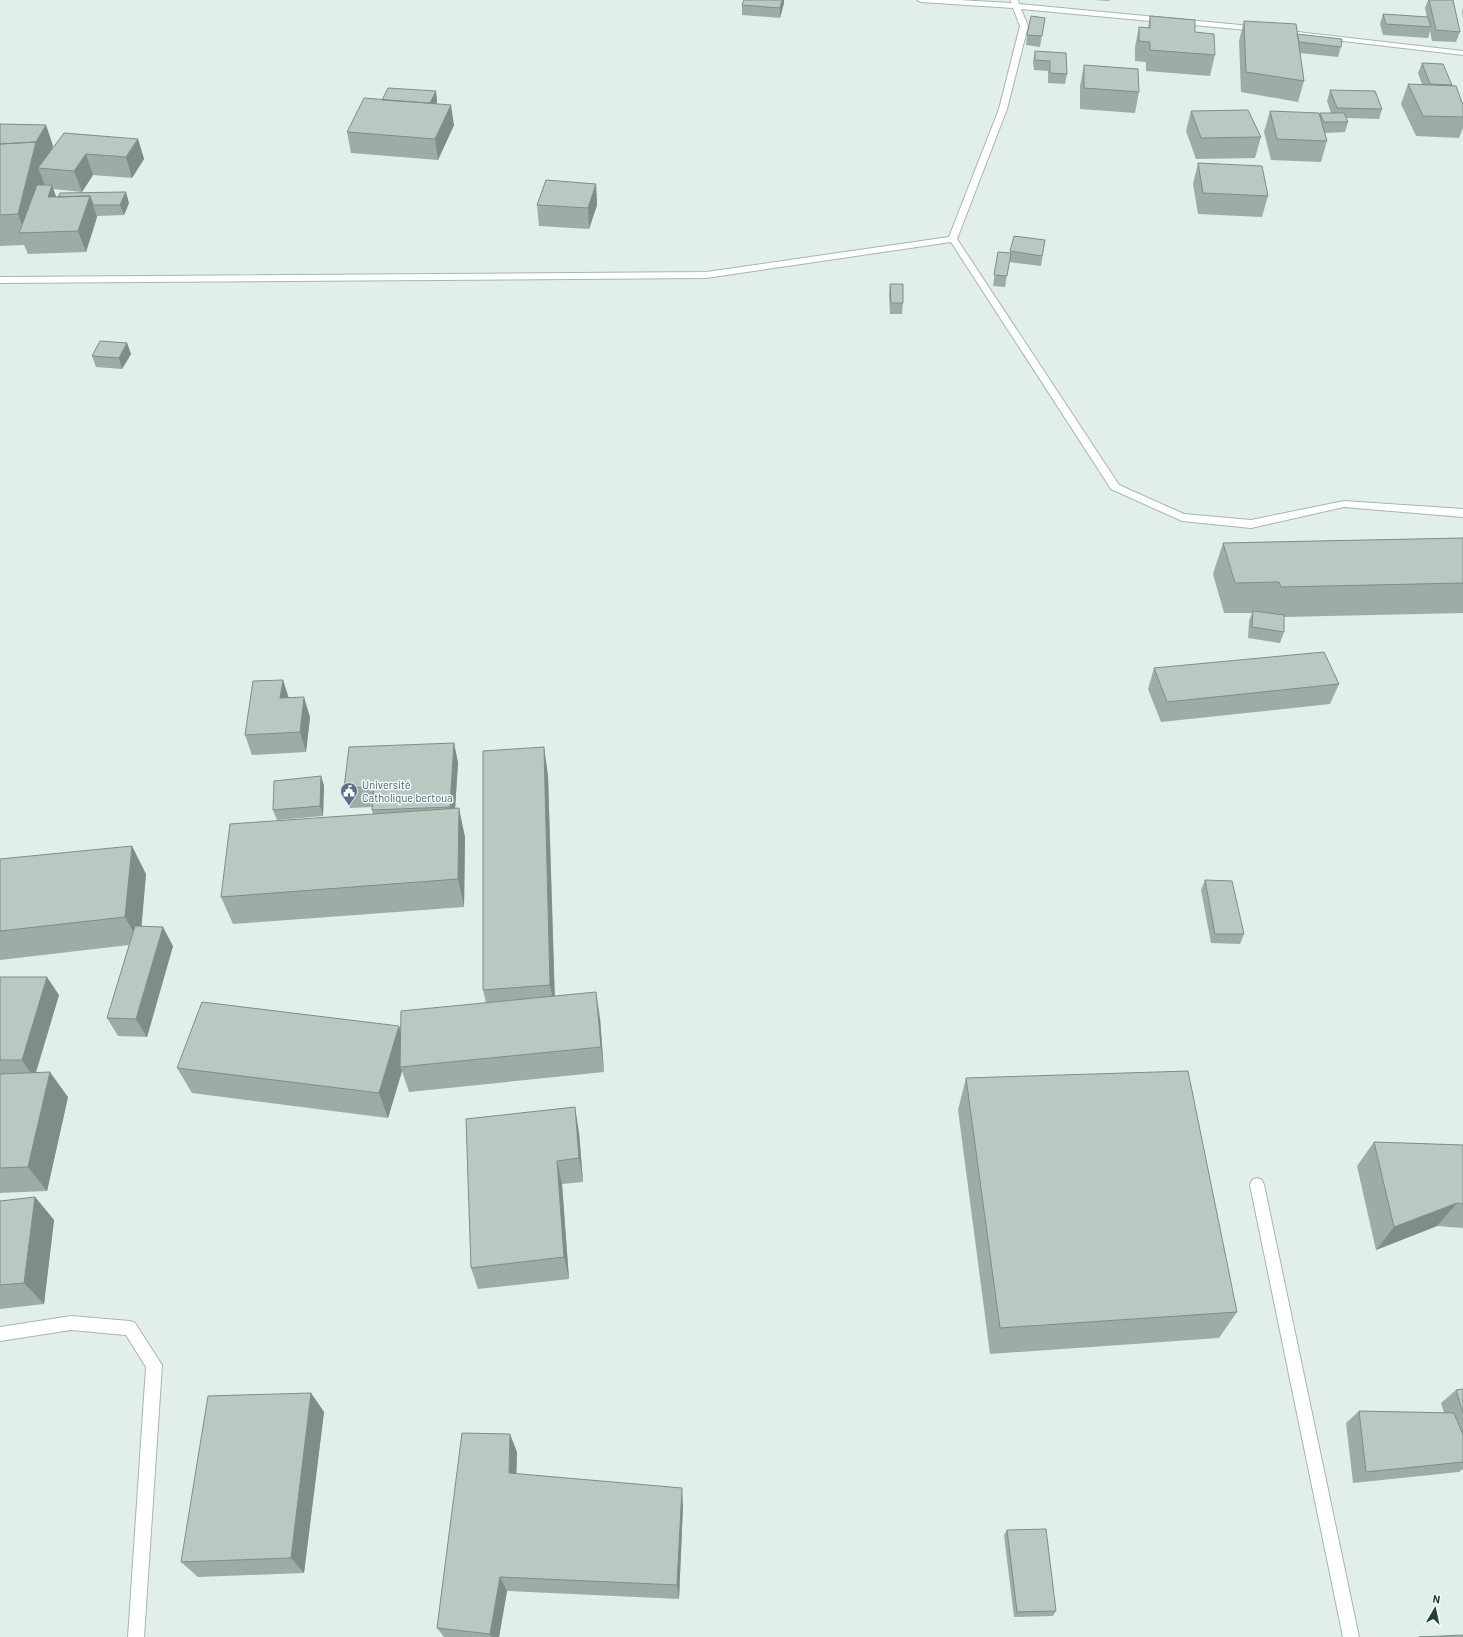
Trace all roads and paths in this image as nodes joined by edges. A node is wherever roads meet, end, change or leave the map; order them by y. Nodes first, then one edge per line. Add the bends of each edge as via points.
1 (921, 0) edge
2 (1015, 3) edge
3 (1463, 53) edge
4 (953, 240) junction
5 (0, 280) edge
6 (1463, 513) edge
7 (1257, 1185) dead end
8 (0, 1334) edge
9 (136, 1637) edge
10 (1350, 1637) edge

1 - 2 street
2 - 3 street
2 - 4 street via 1024,26 1003,109
4 - 5 street via 706,275
4 - 6 street via 1115,487 1182,517 1251,524 1344,504
7 - 10 street
8 - 9 street via 71,1323 130,1328 154,1365

